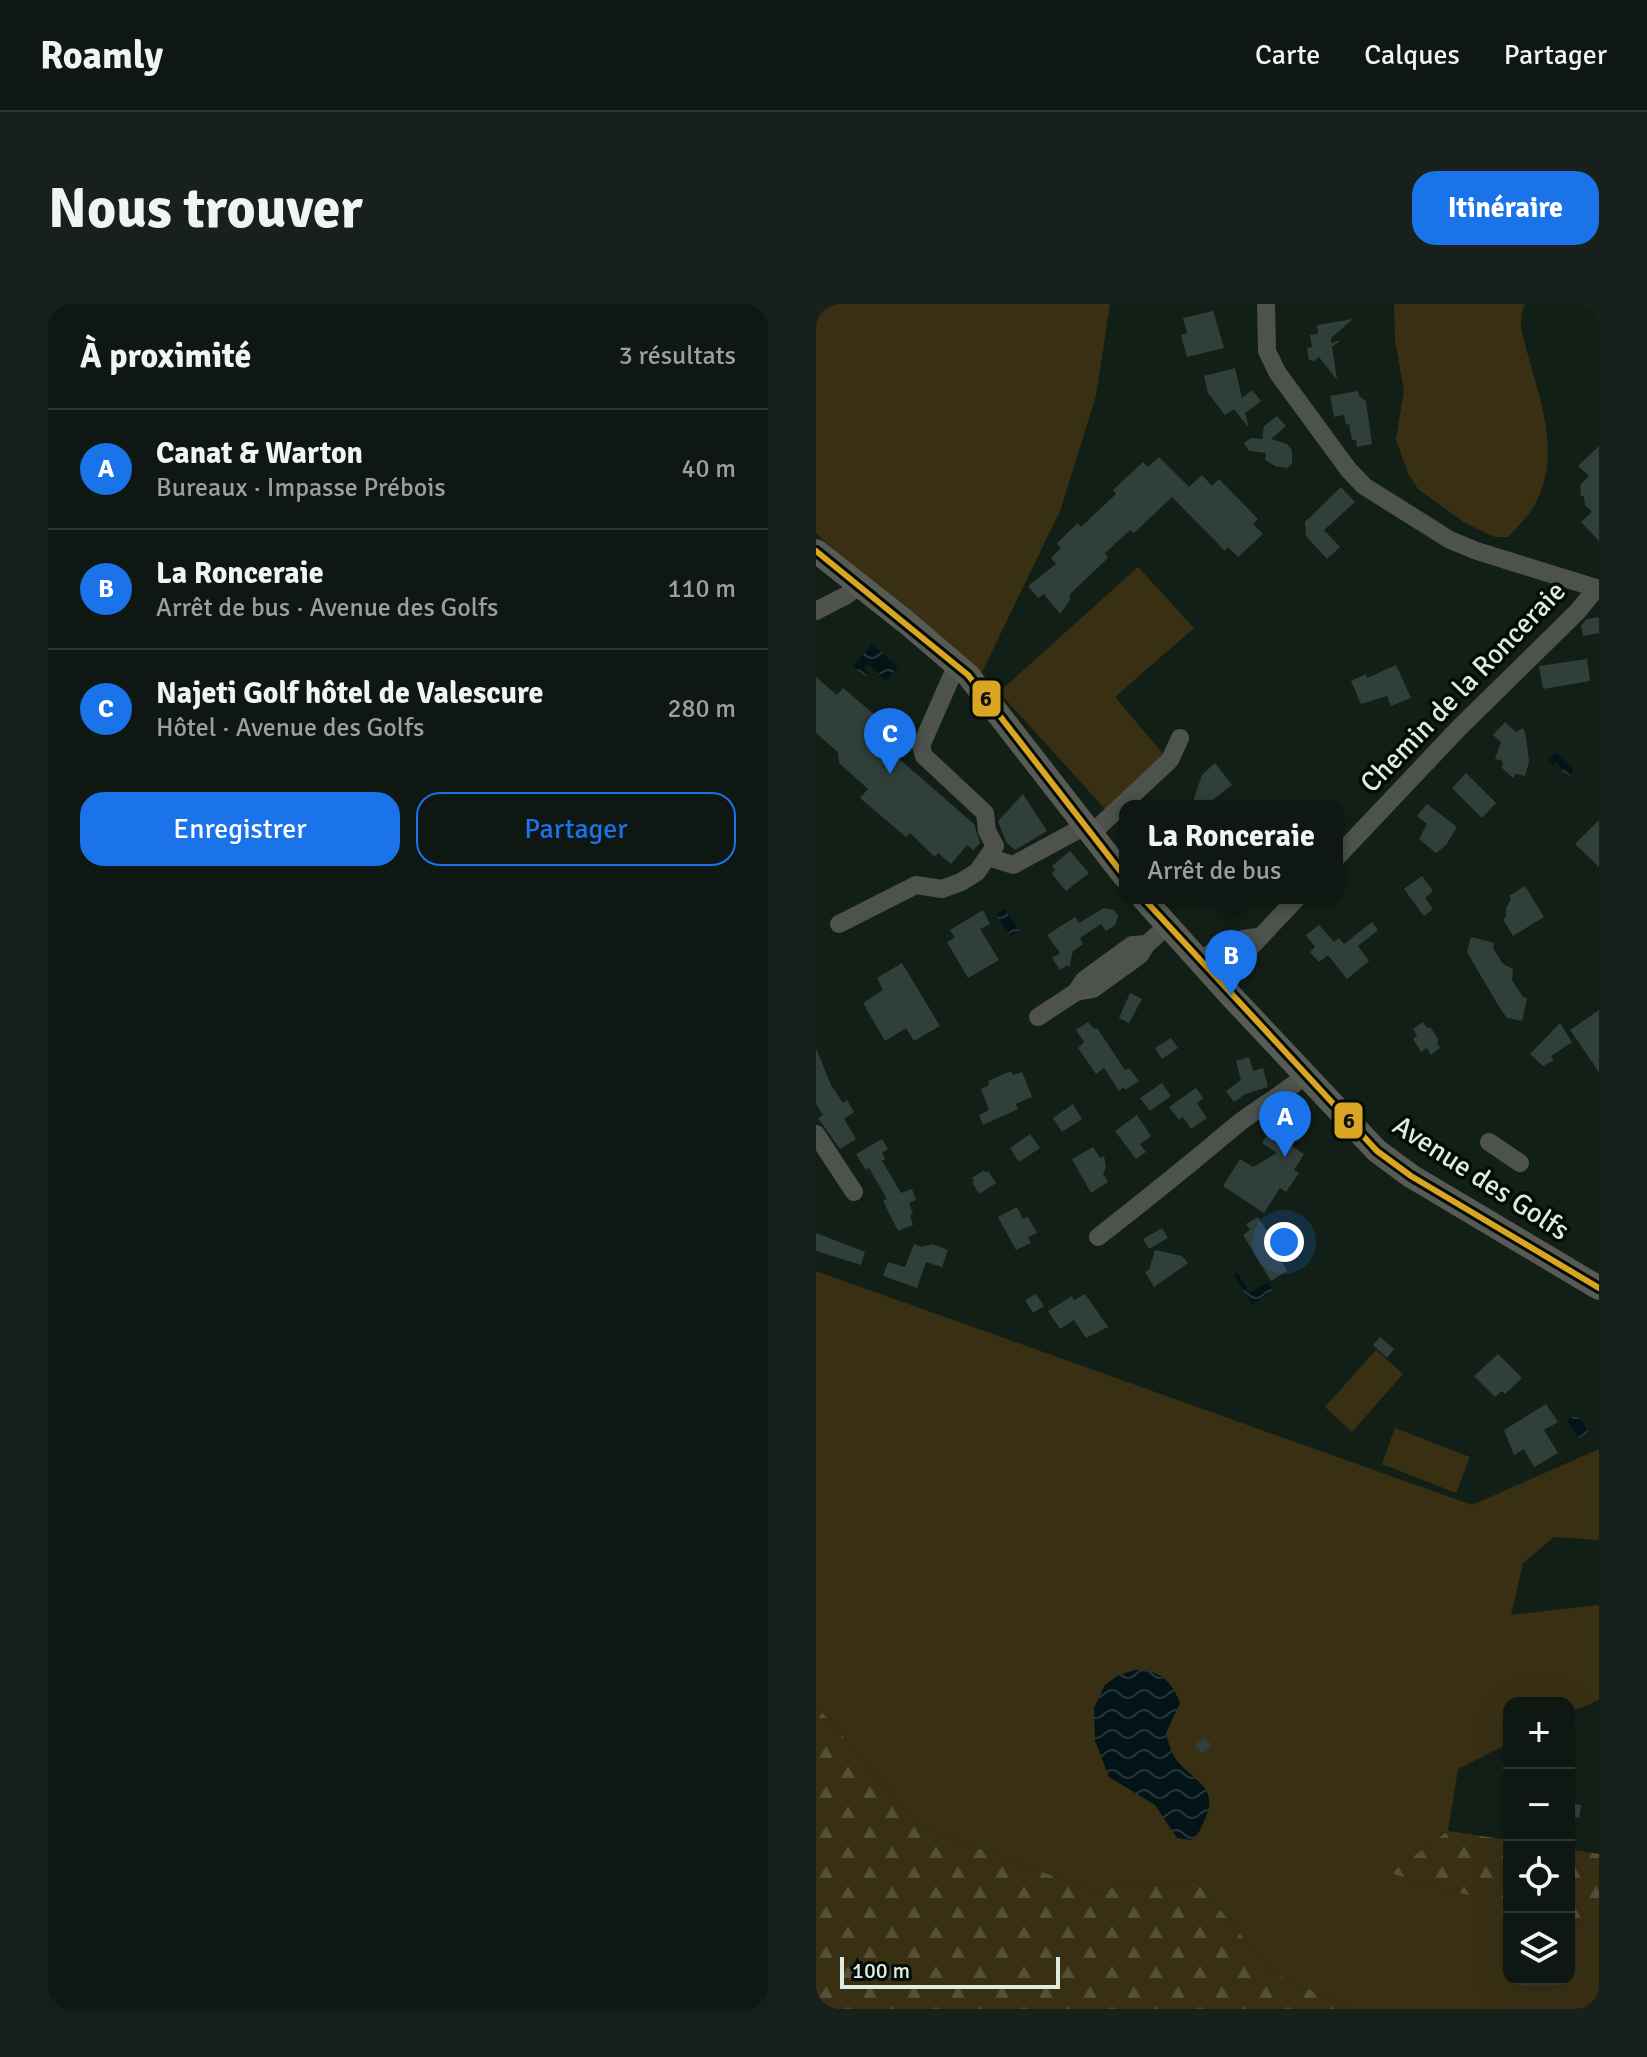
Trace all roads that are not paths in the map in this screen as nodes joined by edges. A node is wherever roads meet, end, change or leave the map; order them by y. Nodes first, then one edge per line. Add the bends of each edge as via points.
1 (1266, 304) edge
2 (816, 551) edge
3 (858, 586) junction
4 (1597, 589) edge
5 (816, 611) edge
6 (957, 664) junction
7 (1180, 738) dead end
8 (1123, 800) edge
9 (1119, 804) edge
10 (1088, 830) junction
11 (1343, 851) edge
12 (988, 857) junction
13 (1119, 869) edge
14 (1148, 904) edge
15 (1291, 904) edge
16 (839, 924) dead end
17 (1167, 926) junction
18 (1258, 937) junction
19 (1199, 962) junction
20 (1218, 982) junction
21 (1038, 1017) dead end
22 (1304, 1076) junction
23 (816, 1134) edge
24 (1489, 1142) dead end
25 (1520, 1163) dead end
26 (854, 1192) dead end
27 (1098, 1237) dead end
28 (1599, 1288) edge

1 - 4 street via 1267,351 1277,372 1364,486 1450,540
2 - 3 main road
3 - 5 street
3 - 6 main road
4 - 11 street, Chemin de la Ronceraie
6 - 10 main road
6 - 12 street via 921,746 924,756 985,813 995,846
7 - 8 street via 1170,760
9 - 10 street
10 - 12 street via 1013,865
10 - 13 main road
12 - 16 street via 961,882 942,889 916,885
14 - 17 main road, Avenue des Golfs
15 - 18 street
17 - 19 main road, Avenue des Golfs
17 - 21 street via 1147,944 1132,945
18 - 19 street via 1215,948
18 - 20 street
19 - 20 main road, Avenue des Golfs
20 - 22 main road, Avenue des Golfs
22 - 27 street
22 - 28 main road, Avenue des Golfs via 1377,1151 1411,1176
23 - 26 street
24 - 25 street

